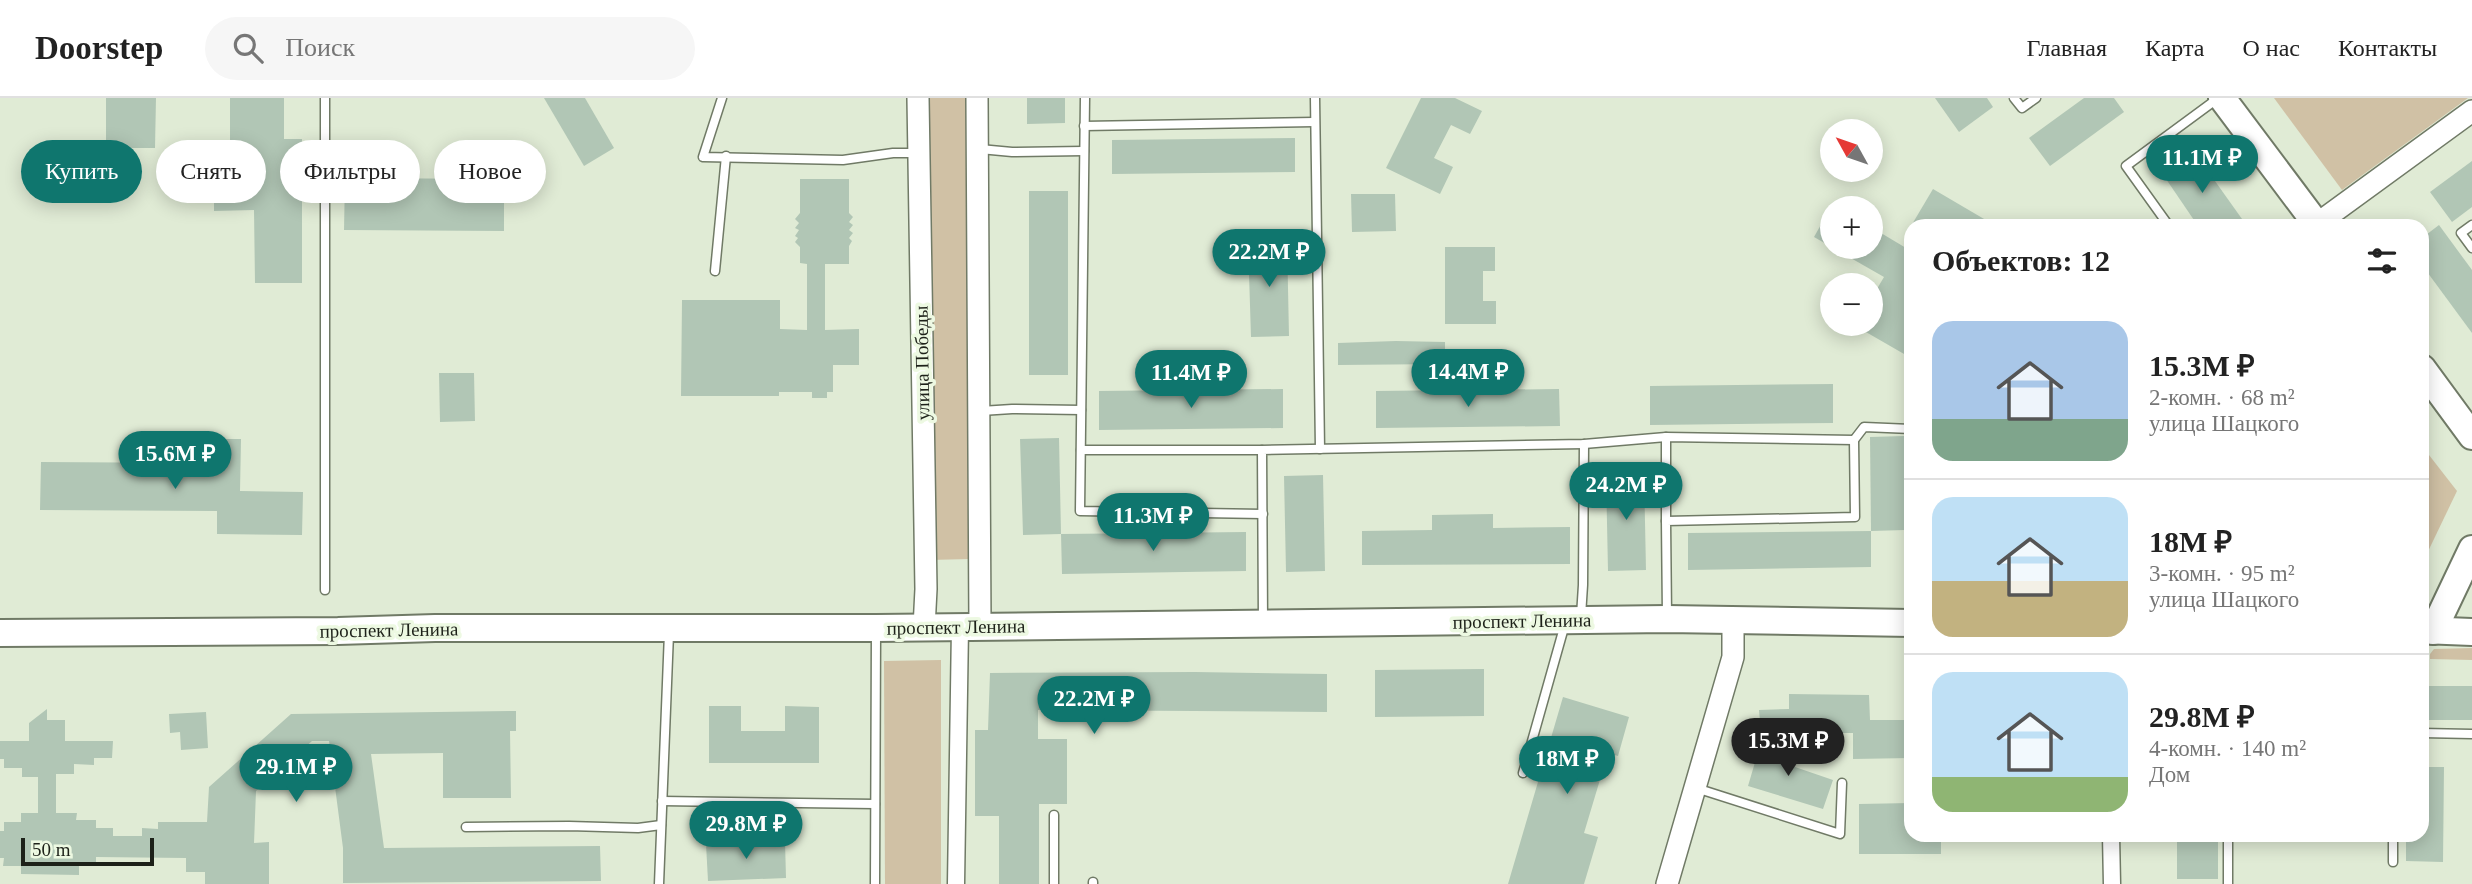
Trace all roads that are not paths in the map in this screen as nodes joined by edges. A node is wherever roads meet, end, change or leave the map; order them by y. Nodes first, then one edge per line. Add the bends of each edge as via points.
1 (325, 98) edge
2 (722, 98) edge
3 (918, 98) edge
4 (977, 98) edge
5 (1085, 98) edge
6 (1315, 98) edge
7 (2014, 98) edge
8 (2036, 98) edge
9 (2220, 98) edge
10 (2472, 111) edge
11 (1314, 122) junction
12 (1084, 126) junction
13 (977, 149) junction
14 (1084, 150) junction
15 (918, 153) junction
16 (726, 156) junction
17 (2164, 219) edge
18 (2313, 219) edge
19 (2326, 219) edge
20 (2472, 225) edge
21 (2472, 248) edge
22 (716, 271) dead end
23 (2429, 378) edge
24 (1081, 410) junction
25 (978, 411) junction
26 (1904, 429) edge
27 (1666, 436) junction
28 (2472, 436) edge
29 (1854, 440) junction
30 (1584, 444) junction
31 (1320, 449) junction
32 (1081, 450) junction
33 (1262, 450) junction
34 (1263, 514) junction
35 (1666, 521) junction
36 (2472, 549) edge
37 (325, 590) dead end
38 (1667, 619) junction
39 (1733, 619) junction
40 (1573, 621) junction
41 (1904, 623) edge
42 (1263, 624) junction
43 (2429, 626) edge
44 (970, 627) junction
45 (876, 628) junction
46 (924, 628) junction
47 (669, 629) junction
48 (2429, 630) edge
49 (2472, 632) edge
50 (0, 633) edge
51 (2429, 733) edge
52 (2472, 734) edge
53 (1523, 773) dead end
54 (1842, 783) dead end
55 (1696, 788) junction
56 (662, 800) junction
57 (875, 804) junction
58 (1054, 815) dead end
59 (661, 825) junction
60 (466, 827) dead end
61 (2111, 842) edge
62 (2228, 842) edge
63 (2393, 842) edge
64 (2393, 862) dead end
65 (659, 884) edge
66 (875, 884) edge
67 (956, 884) edge
68 (1054, 884) edge
69 (1667, 884) edge
70 (2112, 884) edge
71 (2228, 884) edge

1 - 37 lane
2 - 16 lane via 703,157
3 - 15 street, улица Победы
4 - 13 street
5 - 12 lane
6 - 11 lane
7 - 8 lane via 2022,108
9 - 17 lane via 2126,166
9 - 18 main road
10 - 19 street
11 - 12 lane
11 - 31 lane
12 - 14 lane
13 - 14 lane
13 - 25 street
14 - 24 lane
15 - 16 lane via 843,160
15 - 46 street, улица Победы
16 - 22 lane
20 - 21 lane via 2461,233
23 - 28 main road
24 - 25 lane
24 - 32 lane
25 - 44 street
26 - 29 lane via 1864,427
27 - 29 lane
27 - 30 lane
27 - 35 lane
29 - 35 lane via 1855,517
30 - 31 lane
30 - 40 lane via 1583,585
31 - 33 lane
32 - 33 lane
32 - 34 lane via 1080,512
33 - 34 lane
34 - 42 lane
35 - 38 lane
36 - 43 main road
38 - 39 main road, проспект Ленина
38 - 40 main road, проспект Ленина
39 - 41 main road, проспект Ленина
39 - 55 street via 1733,657
40 - 42 main road, проспект Ленина
40 - 53 lane
42 - 44 main road, проспект Ленина
44 - 46 main road, проспект Ленина
44 - 67 street
45 - 46 main road, проспект Ленина
45 - 47 main road, проспект Ленина
45 - 57 lane
47 - 50 main road, проспект Ленина
47 - 56 lane
48 - 49 main road
51 - 52 lane
54 - 55 lane via 1840,834
55 - 69 street
56 - 57 lane
56 - 59 lane
57 - 66 lane
58 - 68 lane
59 - 60 lane
59 - 65 lane
61 - 70 street
62 - 71 lane
63 - 64 lane

